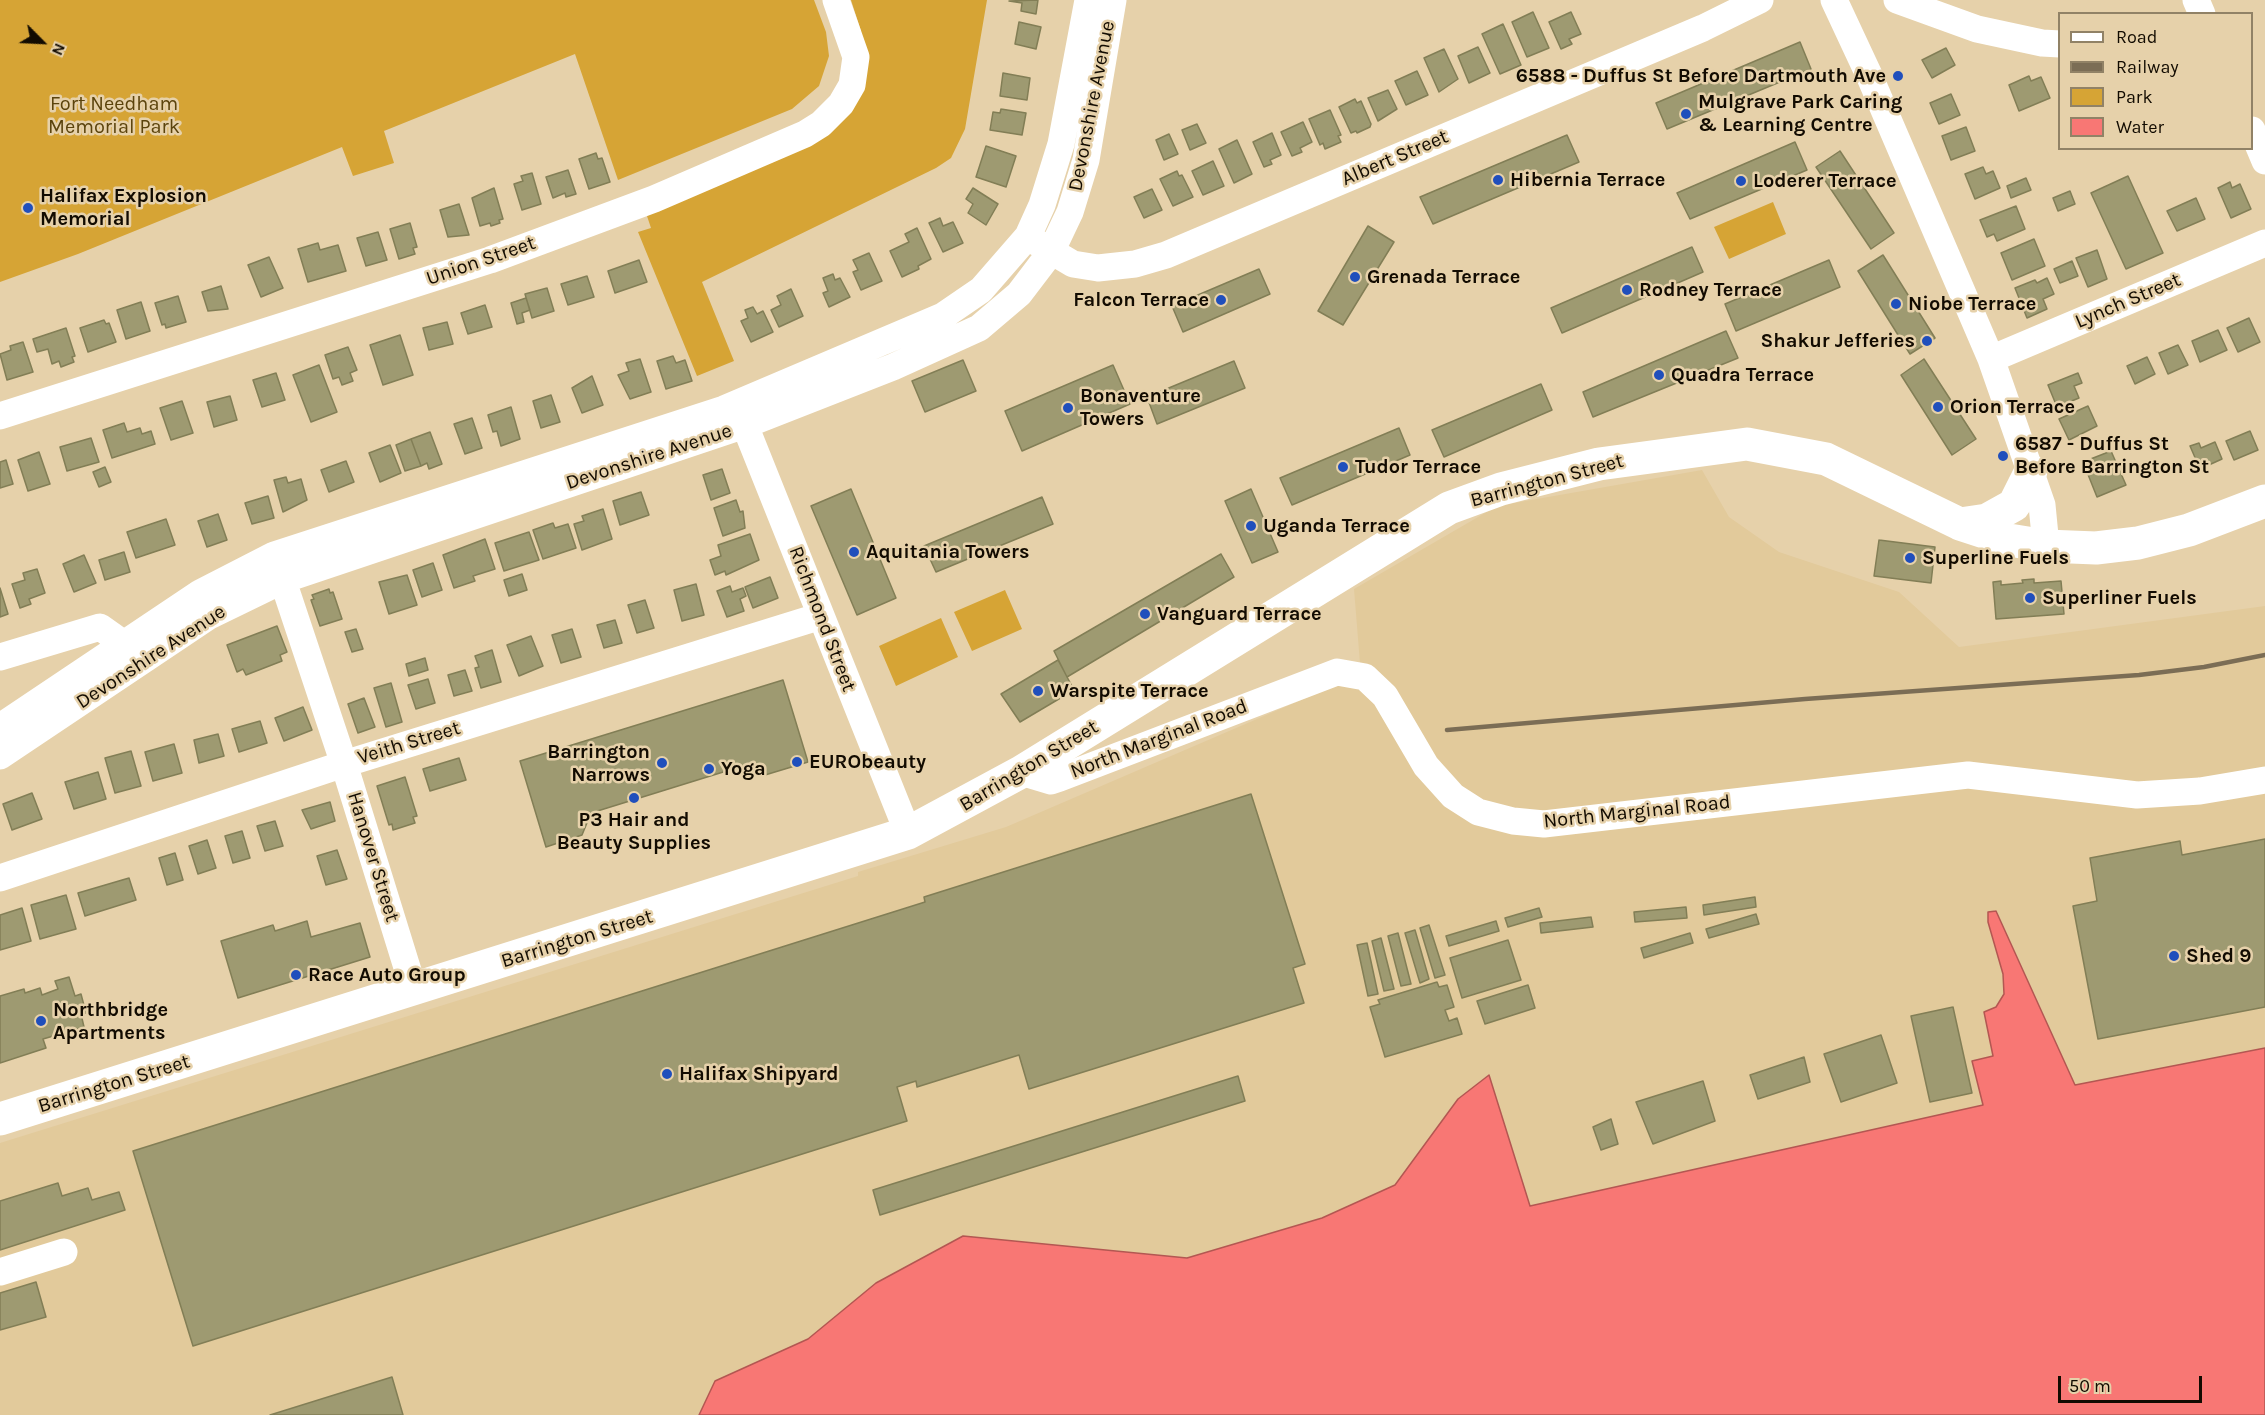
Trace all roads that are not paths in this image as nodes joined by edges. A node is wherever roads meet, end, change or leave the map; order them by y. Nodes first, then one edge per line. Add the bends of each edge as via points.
1 (836, 0) edge
2 (1088, 0) edge
3 (1113, 0) edge
4 (1760, 0) edge
5 (1834, 0) edge
6 (1897, 0) edge
7 (2058, 44) edge
8 (2253, 132) edge
9 (2265, 161) edge
10 (1028, 236) junction
11 (2265, 243) edge
12 (1051, 252) junction
13 (1991, 359) junction
14 (741, 414) junction
15 (0, 416) edge
16 (2031, 471) junction
17 (2265, 501) edge
18 (1960, 524) junction
19 (2046, 546) junction
20 (274, 555) junction
21 (283, 580) junction
22 (821, 616) junction
23 (131, 654) junction
24 (0, 657) edge
25 (0, 727) edge
26 (0, 756) edge
27 (344, 764) junction
28 (1021, 772) junction
29 (2265, 780) edge
30 (908, 833) junction
31 (0, 878) edge
32 (414, 990) junction
33 (0, 1119) edge
34 (64, 1252) dead end
35 (0, 1272) edge

1 - 15 street, Union Street via 856,57 852,85 841,104 805,134 654,199 490,260
2 - 10 street, Devonshire Avenue via 1061,144
3 - 12 street, Devonshire Avenue via 1086,159 1070,212
4 - 12 street, Albert Street via 1703,28 1166,255 1135,264 1098,268 1073,264
5 - 13 street
6 - 7 street via 1977,29
8 - 9 street
10 - 12 street, Albert Street
10 - 14 street, Devonshire Avenue via 981,290 943,316
11 - 13 street, Lynch Street
12 - 14 street, Devonshire Avenue via 1018,294 979,328 893,367
13 - 16 street
14 - 20 street, Devonshire Avenue
14 - 21 street, Devonshire Avenue
14 - 22 street, Richmond Street
16 - 18 main road via 2014,505 1987,520
16 - 19 street via 2042,506
17 - 19 main road, Barrington Street via 2188,530 2138,543 2096,548
18 - 19 main road, Barrington Street via 2009,540
18 - 28 main road, Barrington Street via 1826,459 1747,444 1599,464 1501,489 1449,508
20 - 21 street, Hanover Street
20 - 23 street, Devonshire Avenue via 200,593
21 - 23 street, Devonshire Avenue
21 - 27 street, Hanover Street
22 - 27 street, Veith Street
22 - 30 street, Richmond Street
23 - 24 street via 100,627
23 - 25 street, Devonshire Avenue
23 - 26 street, Devonshire Avenue
27 - 31 street, Veith Street
27 - 32 street, Hanover Street
28 - 29 street, North Marginal Road via 1050,781 1060,778 1337,672 1365,677 1385,696 1426,766 1453,796 1478,812 1513,821 1544,824 1968,775 2137,795 2200,791
28 - 30 main road, Barrington Street
30 - 32 main road, Barrington Street
32 - 33 main road, Barrington Street
34 - 35 street

